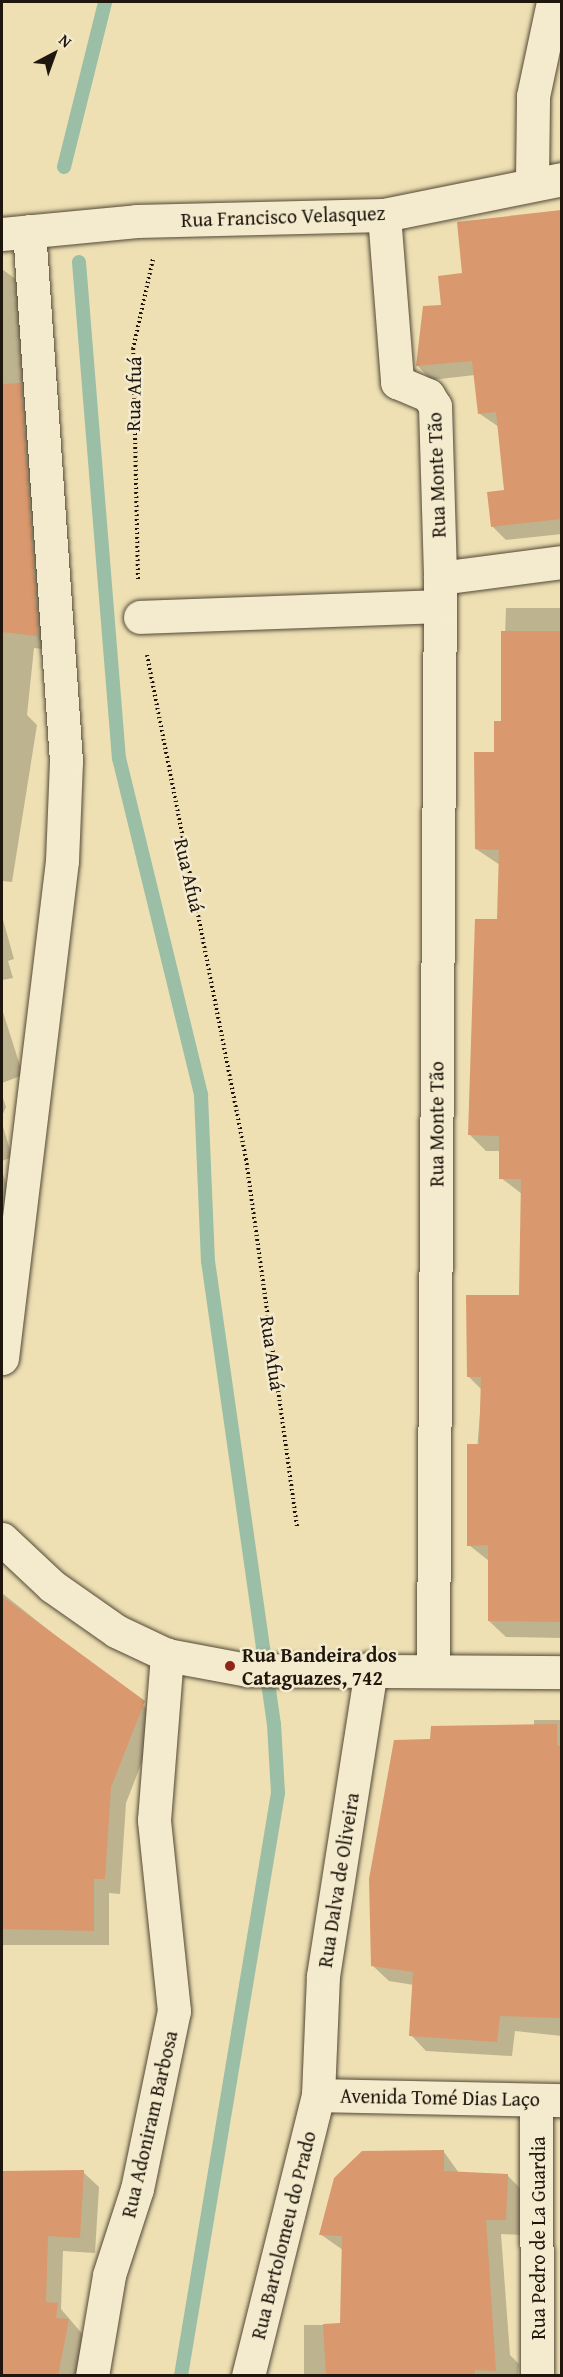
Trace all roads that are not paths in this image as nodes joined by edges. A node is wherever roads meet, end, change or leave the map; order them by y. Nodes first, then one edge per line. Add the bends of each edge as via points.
1 (553, 2) edge
2 (547, 180) edge
3 (384, 215) junction
4 (25, 232) edge
5 (561, 562) edge
6 (439, 592) junction
7 (140, 617) road end
8 (2, 1358) edge
9 (2, 1539) edge
10 (167, 1655) junction
11 (370, 1668) junction
12 (433, 1670) junction
13 (561, 1672) edge
14 (318, 2095) junction
15 (549, 2100) edge
16 (92, 2376) edge
17 (248, 2376) edge
18 (537, 2376) edge

1 - 2 street via 533,96
2 - 3 street, Rua Francisco Velasquez
3 - 4 street, Rua Francisco Velasquez via 149,221
3 - 6 street, Rua Monte Tão via 397,382 428,395 435,406
4 - 8 street via 66,761 62,861
5 - 6 street
6 - 7 street
6 - 12 street, Rua Monte Tão
9 - 10 street via 61,1592 116,1631
10 - 11 street via 247,1670
10 - 16 street, Rua Adoniram Barbosa via 154,1820 156,1877 174,2011 137,2189 108,2275
11 - 12 street
11 - 14 street, Rua Dalva de Oliveira via 323,1976
12 - 13 street
14 - 15 street, Avenida Tomé Dias Laço
14 - 17 street, Rua Bartolomeu do Prado
15 - 18 street, Rua Pedro de La Guardia

